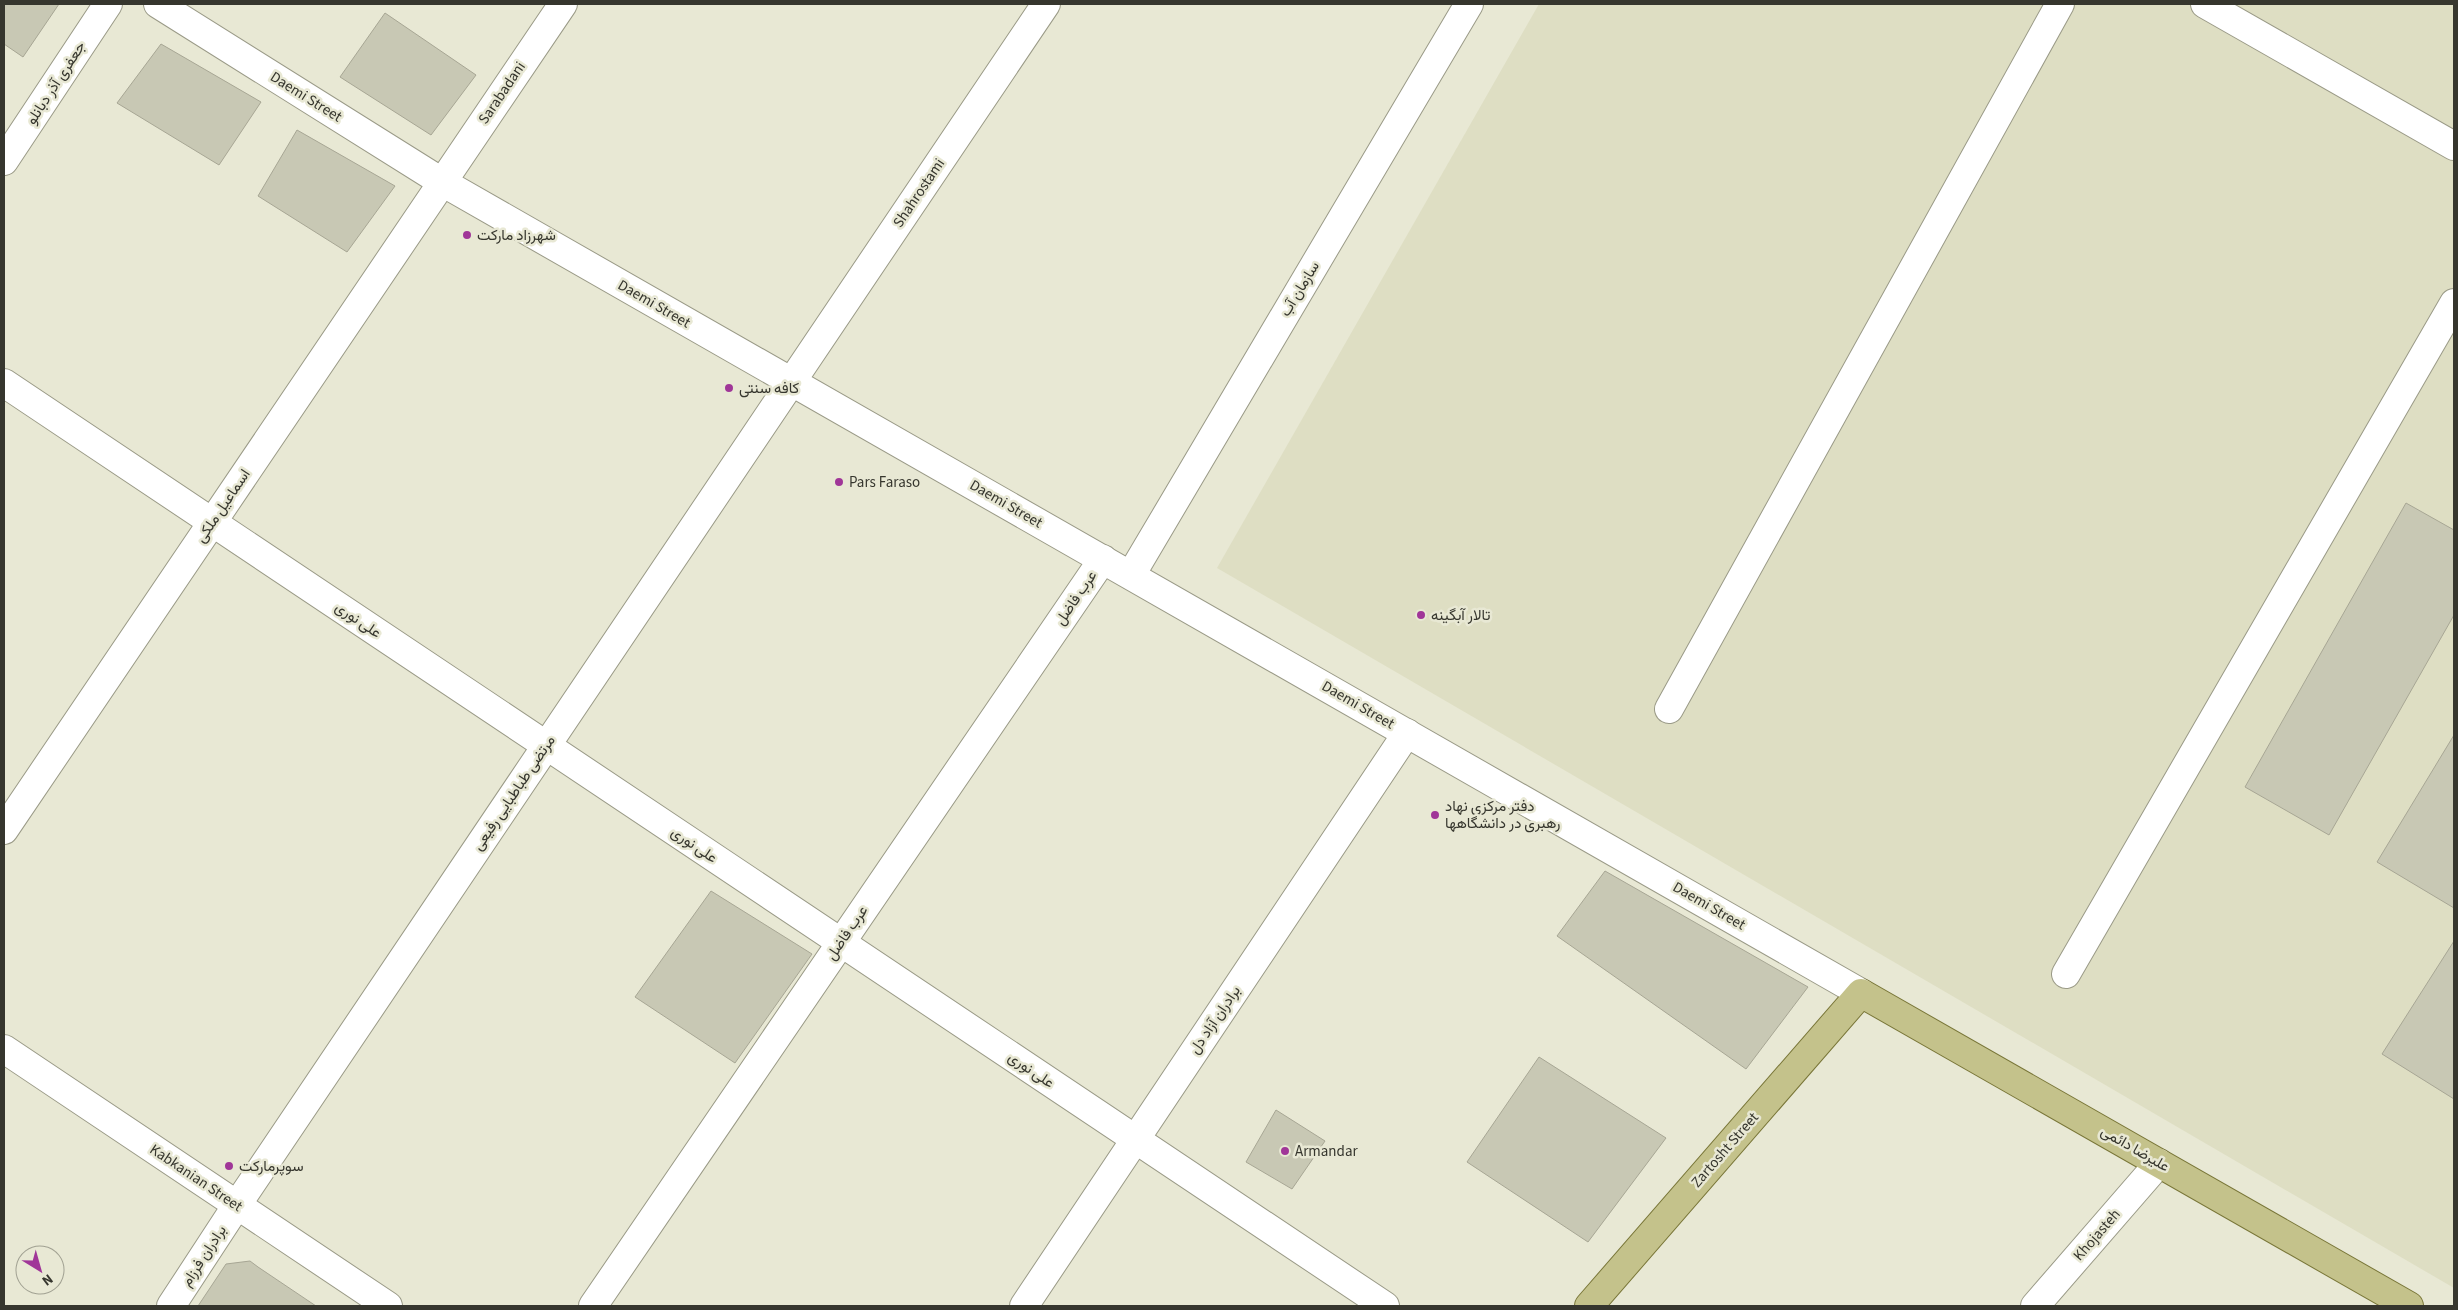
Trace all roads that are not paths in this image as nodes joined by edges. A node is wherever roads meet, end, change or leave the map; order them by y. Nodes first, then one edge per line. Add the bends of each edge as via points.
1 (108, 4) edge
2 (158, 4) edge
3 (563, 4) edge
4 (1046, 4) edge
5 (1469, 4) edge
6 (2060, 4) edge
7 (2205, 4) edge
8 (2454, 146) edge
9 (4, 161) edge
10 (442, 182) junction
11 (2454, 303) edge
12 (792, 382) junction
13 (4, 383) edge
14 (212, 522) junction
15 (1103, 560) junction
16 (1131, 575) junction
17 (1669, 709) dead end
18 (1407, 733) junction
19 (546, 746) junction
20 (4, 830) edge
21 (841, 942) junction
22 (2066, 974) dead end
23 (1861, 993) junction
24 (4, 1049) edge
25 (1135, 1140) junction
26 (2159, 1163) junction
27 (237, 1205) junction
28 (171, 1306) edge
29 (388, 1306) edge
30 (593, 1306) edge
31 (1024, 1306) edge
32 (1385, 1306) edge
33 (1590, 1306) edge
34 (2035, 1306) edge
35 (2409, 1306) edge

1 - 9 street, جعفری آذر دبانلو
2 - 10 street, Daemi Street
3 - 10 street, Sarabadani
4 - 12 street, Shahrostami
5 - 16 street, سازمان آب
6 - 17 street
7 - 8 street
10 - 12 street, Daemi Street
10 - 14 street, اسماعیل ملکی
11 - 22 street
12 - 15 street, Daemi Street
12 - 19 street, مرتضی طباطبایی رفیعی
13 - 14 street, علی نوری
14 - 19 street, علی نوری
14 - 20 street, اسماعیل ملکی
15 - 16 street, Daemi Street
15 - 21 street, عرب فاضل
16 - 18 street, Daemi Street
18 - 23 street, Daemi Street
18 - 25 street, برادران آزاد دل
19 - 21 street, علی نوری
19 - 27 street, مرتضی طباطبایی رفیعی
21 - 25 street, علی نوری
21 - 30 street, عرب فاضل
23 - 26 main road, علیرضا دائمی
23 - 33 main road, Zartosht Street
24 - 27 street, Kabkanian Street
25 - 31 street, برادران آزاد دل
25 - 32 street, علی نوری
26 - 34 street, Khojasteh
26 - 35 main road, علیرضا دائمی
27 - 28 street, برادران فرزام
27 - 29 street, Kabkanian Street

